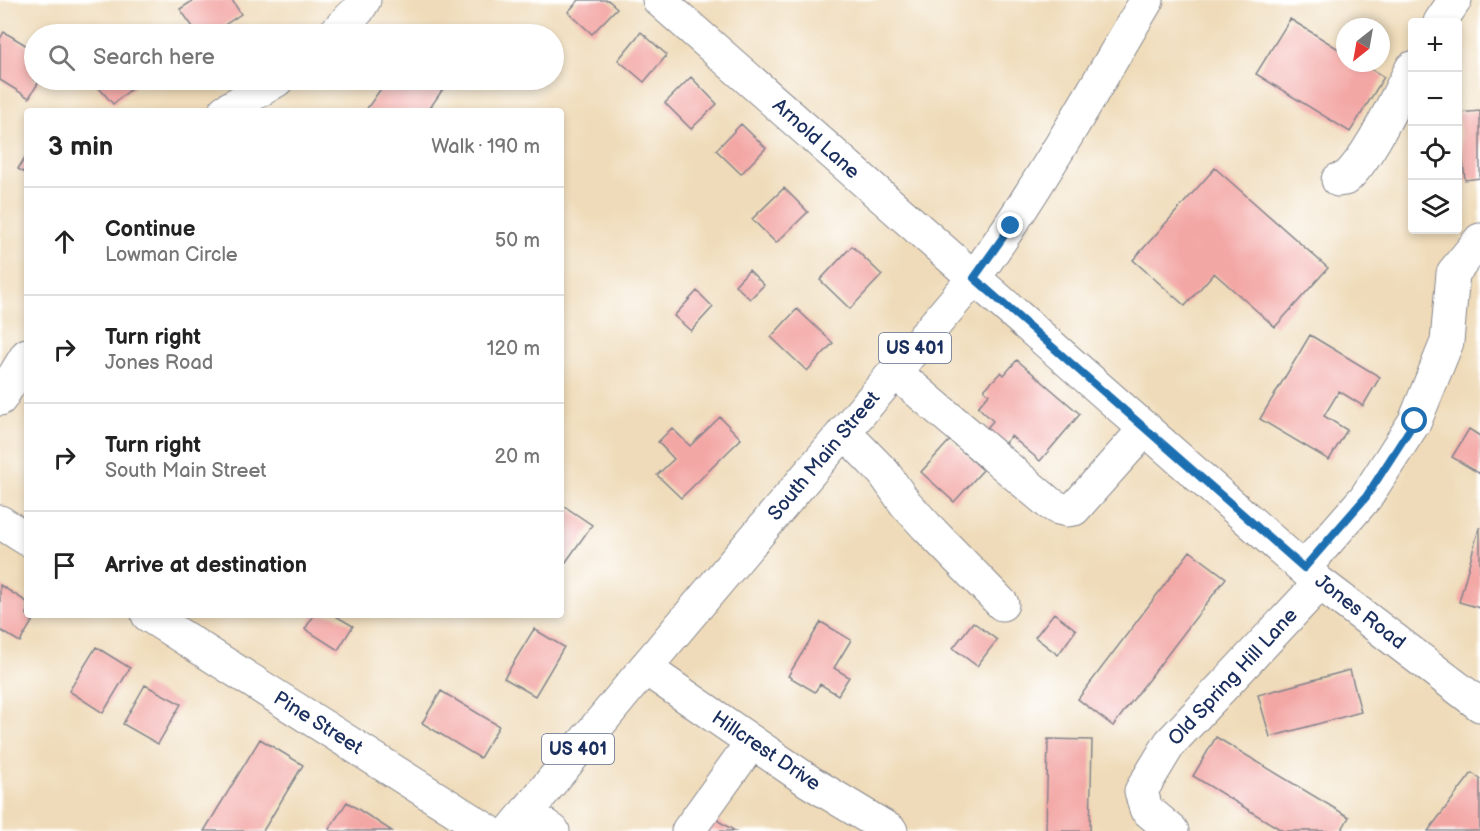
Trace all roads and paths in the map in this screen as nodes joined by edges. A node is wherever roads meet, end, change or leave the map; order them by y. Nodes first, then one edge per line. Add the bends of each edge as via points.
1 (364, 0) edge
2 (659, 0) edge
3 (1147, 0) edge
4 (1455, 0) edge
5 (1443, 18) edge
6 (344, 24) edge
7 (1411, 72) edge
8 (260, 90) edge
9 (230, 108) edge
10 (1338, 180) dead end
11 (1480, 240) edge
12 (974, 278) junction
13 (24, 360) edge
14 (895, 372) junction
15 (0, 399) edge
16 (1146, 428) junction
17 (844, 432) junction
18 (0, 522) edge
19 (24, 537) edge
20 (1312, 575) junction
21 (1002, 604) dead end
22 (153, 618) edge
23 (645, 668) junction
24 (1480, 705) edge
25 (752, 742) junction
26 (519, 822) edge
27 (488, 831) edge
28 (553, 831) edge
29 (688, 831) edge
30 (891, 831) edge
31 (1172, 831) edge

1 - 6 street
2 - 12 street, Arnold Lane
3 - 12 street, South Main Street / US 401 via 1047,170
4 - 5 street
7 - 10 street via 1358,165 1345,179
8 - 9 street
11 - 20 street, Old Spring Hill Lane via 1453,273 1447,342 1415,421
12 - 14 street, South Main Street / US 401
12 - 16 street, Jones Road
13 - 15 street
14 - 16 street via 1049,503 1067,510 1074,509
14 - 17 street, South Main Street / US 401
16 - 20 street, Jones Road
17 - 21 street via 884,473 912,511
17 - 23 street, South Main Street / US 401
18 - 19 street
20 - 24 street, Jones Road
20 - 31 street, Old Spring Hill Lane via 1170,743 1141,791 1146,809
22 - 27 street, Pine Street
23 - 25 street, Hillcrest Drive
23 - 26 street, South Main Street / US 401
25 - 29 street
25 - 30 street, Hillcrest Drive
26 - 28 street

